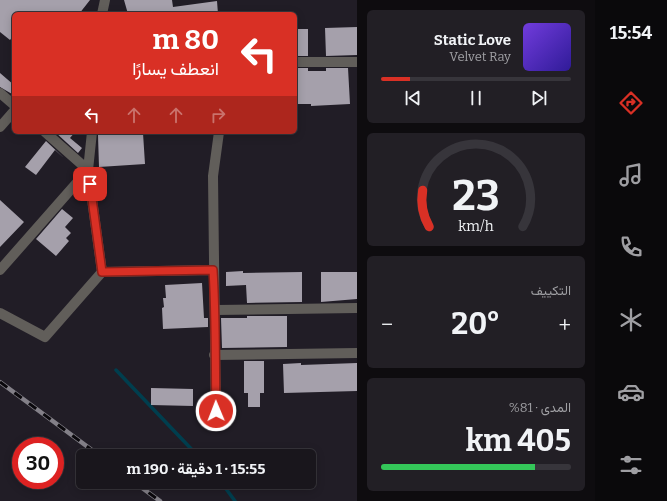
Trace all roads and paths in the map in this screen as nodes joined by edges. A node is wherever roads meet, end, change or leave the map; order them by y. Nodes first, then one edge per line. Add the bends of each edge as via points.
1 (297, 62) edge
2 (357, 62) edge
3 (0, 93) edge
4 (12, 103) edge
5 (12, 113) edge
6 (0, 127) edge
7 (47, 134) edge
8 (92, 134) edge
9 (219, 134) edge
10 (88, 170) junction
11 (0, 270) edge
12 (213, 270) junction
13 (102, 272) junction
14 (357, 308) edge
15 (216, 310) junction
16 (0, 313) edge
17 (357, 354) edge
18 (214, 355) junction
19 (216, 425) dead end

1 - 2 street
3 - 4 street
5 - 6 street
7 - 10 street
8 - 10 street
9 - 12 street via 213,176
10 - 11 street
10 - 13 street
12 - 13 street
12 - 15 street
13 - 16 street via 45,337
14 - 15 street
15 - 18 street
17 - 18 street
18 - 19 street

